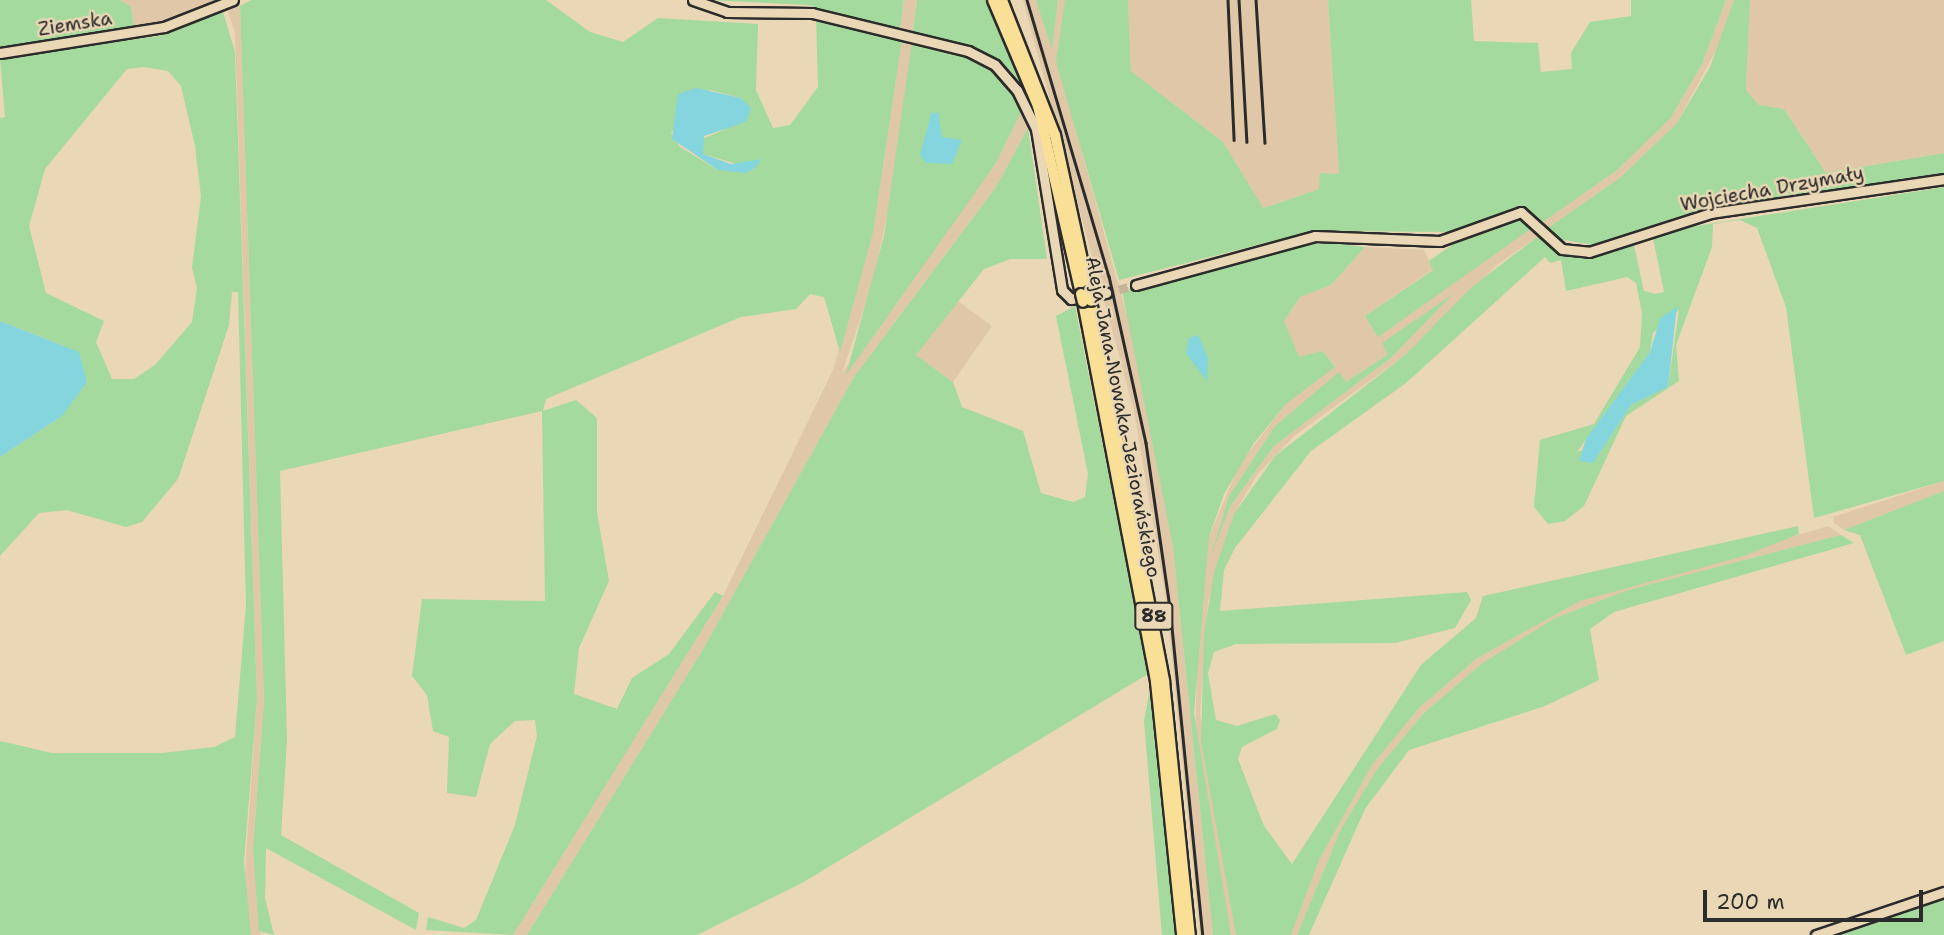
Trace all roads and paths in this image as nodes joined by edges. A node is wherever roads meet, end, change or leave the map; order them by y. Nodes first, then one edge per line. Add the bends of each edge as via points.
1 (233, 0) edge
2 (693, 0) edge
3 (993, 0) edge
4 (1002, 0) edge
5 (0, 53) edge
6 (1944, 179) edge
7 (1136, 285) tunnel mouth
8 (1106, 293) tunnel mouth
9 (1086, 297) junction
10 (1944, 892) edge
11 (1182, 935) edge
12 (1190, 935) edge
13 (1815, 935) edge

1 - 5 street, Ziemska via 163,27
2 - 8 street via 727,12 812,13 968,51 995,65 1017,90 1036,130 1062,290 1071,299
3 - 9 main road, Aleja Jana Nowaka-Jeziorańskiego / 88 via 1041,117
4 - 9 main road, Aleja Jana Nowaka-Jeziorańskiego / 88 via 1055,135
6 - 7 street, Wojciecha Drzymały via 1710,213 1588,252 1562,249 1521,212 1440,241 1315,236
9 - 11 main road, Aleja Jana Nowaka-Jeziorańskiego / 88 via 1156,681
9 - 12 main road, Aleja Jana Nowaka-Jeziorańskiego / 88 via 1164,681
10 - 13 street

